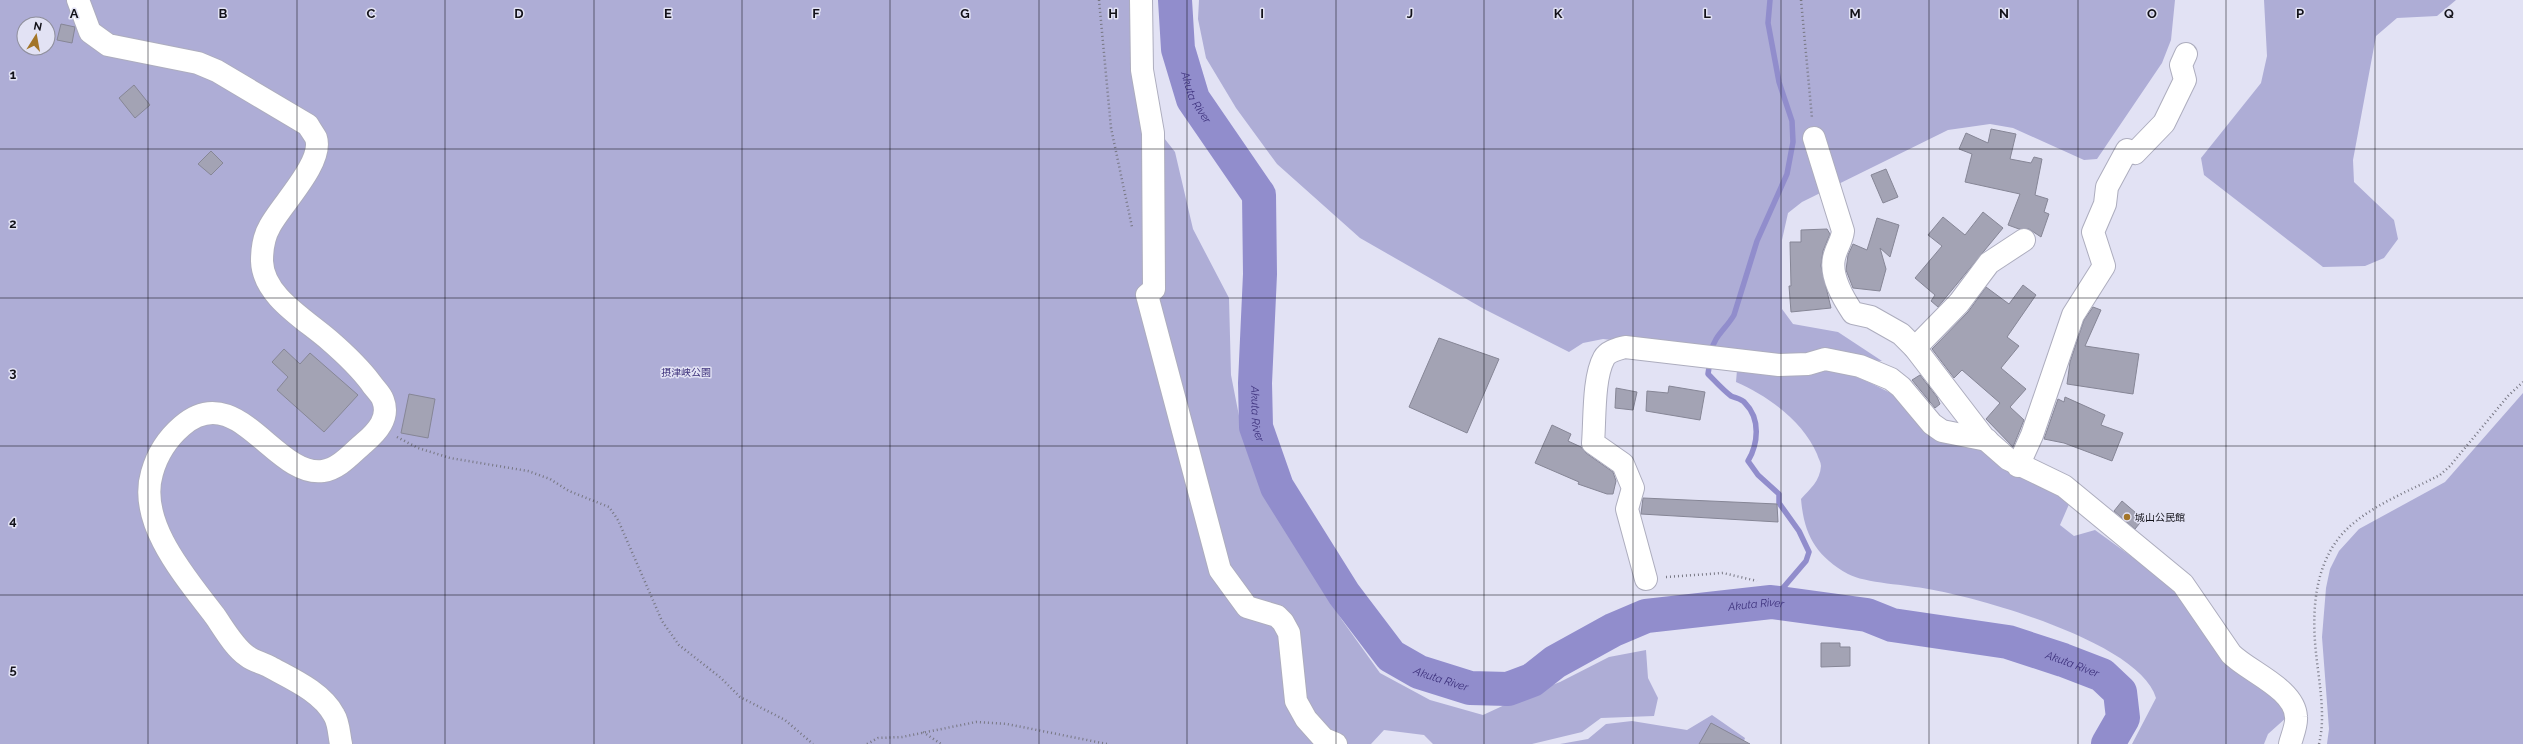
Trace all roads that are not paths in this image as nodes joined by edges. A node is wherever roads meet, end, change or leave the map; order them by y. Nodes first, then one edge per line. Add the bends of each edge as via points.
1 (78, 0) edge
2 (1141, 0) edge
3 (2186, 54) dead end
4 (1814, 138) road end
5 (2024, 240) dead end
6 (1915, 348) junction
7 (1987, 440) junction
8 (2018, 466) junction
9 (1646, 579) road end
10 (342, 744) edge
11 (1336, 744) edge
12 (2290, 744) edge

1 - 10 street via 90,32 108,45 198,62 308,125 317,140 315,158 269,227 262,257 263,272 296,315 328,339 360,369 383,399 384,418 379,428 335,467 322,471 297,465 234,419 213,412 194,416 170,439 151,474 149,499 152,517 171,557 246,656 298,682 326,702 335,717
2 - 11 street via 1142,70 1153,134 1154,289 1147,296 1195,484 1220,570 1247,607 1277,616 1283,622 1289,633 1296,701 1306,719 1324,738
3 - 8 street via 2181,65 2185,80 2164,122 2135,153 2127,150 2107,187 2105,204 2093,232 2104,266 2073,315 2032,435
4 - 6 street via 1843,231 1833,259 1837,282 1845,300 1853,313 1871,317 1901,334
5 - 6 street via 1989,263 1959,303
6 - 7 street
7 - 8 street
7 - 9 street via 1942,431 1932,424 1892,379 1860,366 1825,359 1808,364 1779,365 1625,347 1612,351 1604,357 1598,374 1593,443 1623,464 1633,488 1627,509
8 - 12 street via 2064,486 2183,584 2240,664 2275,685 2294,703 2297,718

